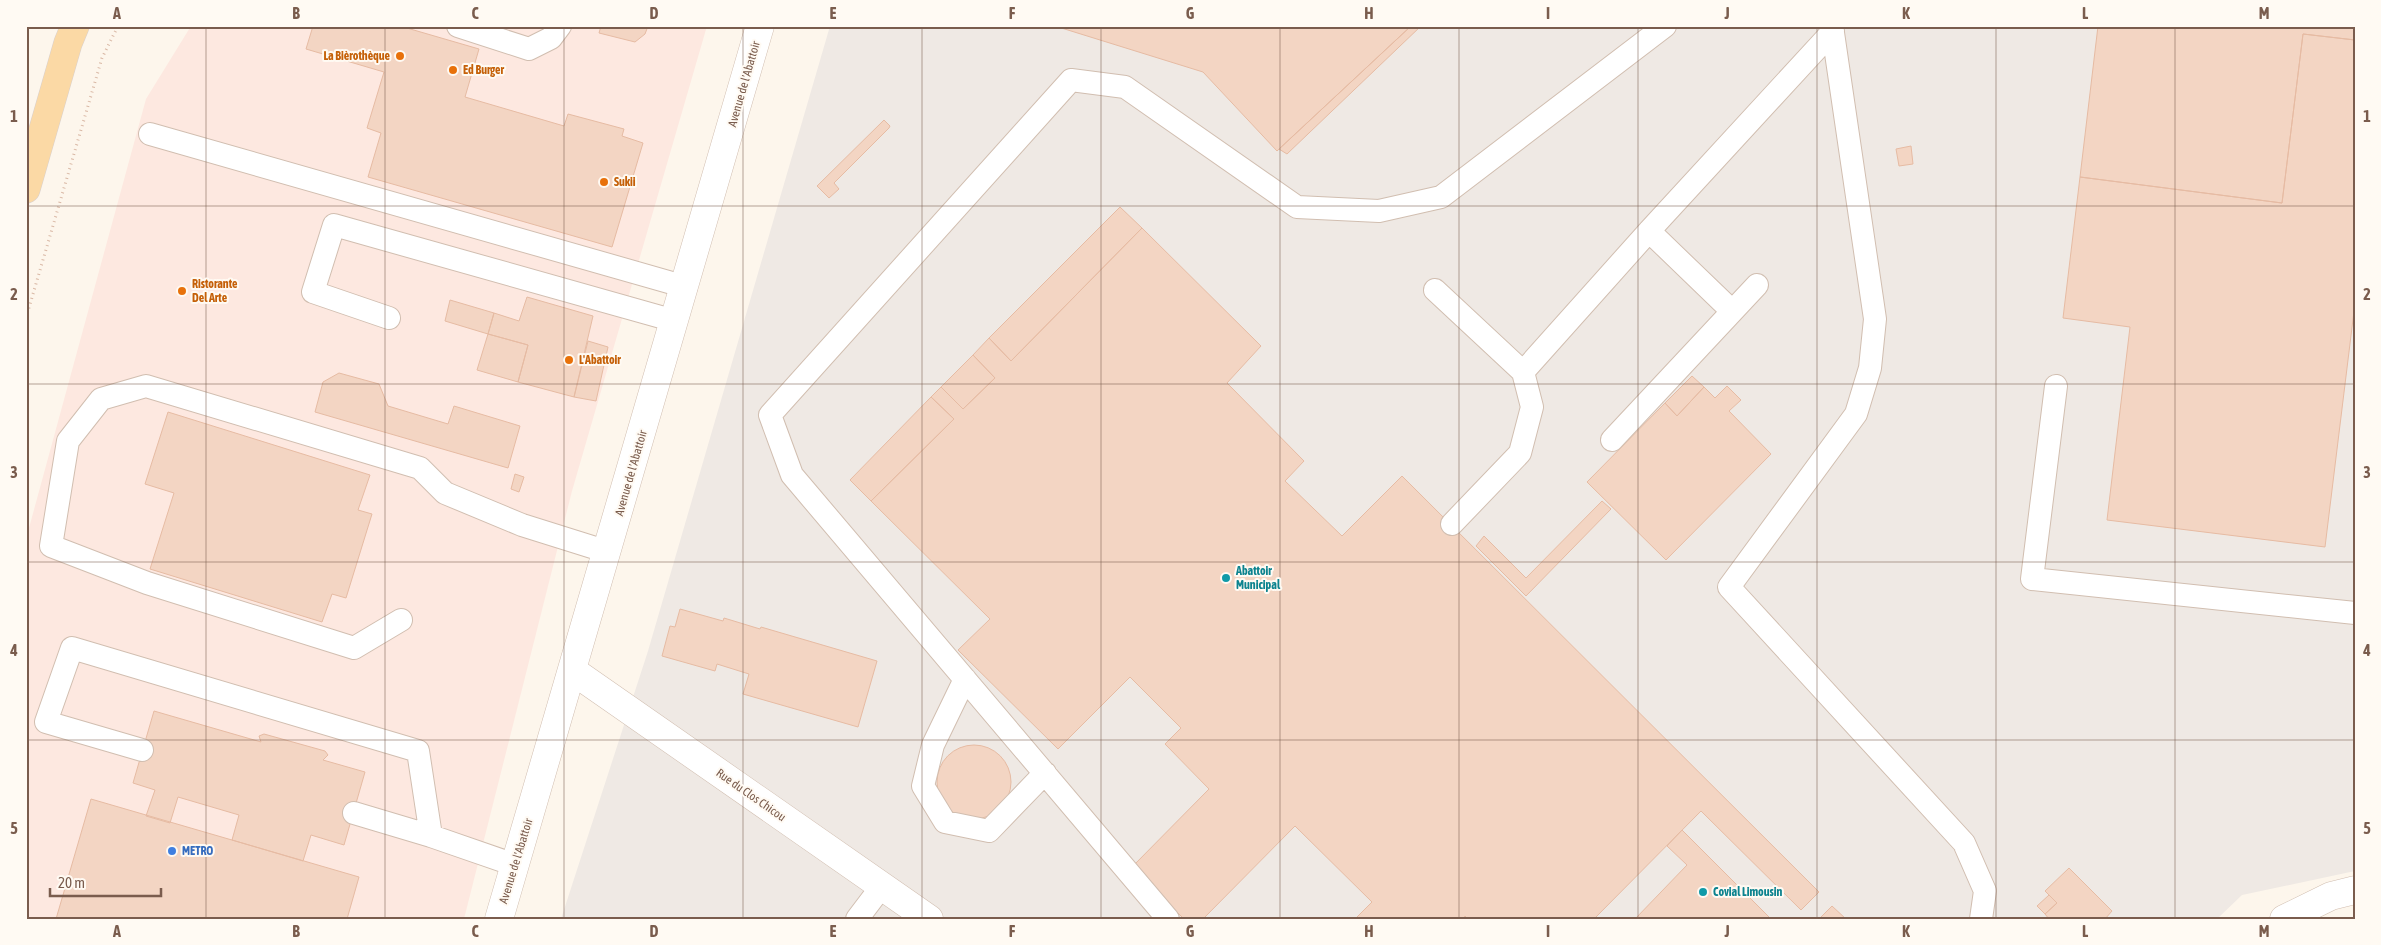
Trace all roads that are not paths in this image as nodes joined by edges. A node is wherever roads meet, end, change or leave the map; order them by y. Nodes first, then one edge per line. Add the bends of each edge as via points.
1 (75, 26) edge
2 (458, 26) edge
3 (560, 26) edge
4 (760, 26) edge
5 (1665, 26) edge
6 (1832, 29) edge
7 (150, 134) dead end
8 (26, 189) edge
9 (1649, 231) junction
10 (1757, 285) dead end
11 (686, 287) junction
12 (1435, 290) dead end
13 (1732, 311) junction
14 (389, 318) dead end
15 (675, 321) junction
16 (1523, 372) junction
17 (2056, 386) dead end
18 (1612, 440) dead end
19 (1452, 524) dead end
20 (608, 552) junction
21 (2355, 613) edge
22 (401, 620) dead end
23 (573, 671) junction
24 (965, 679) junction
25 (142, 750) dead end
26 (1045, 773) junction
27 (354, 813) dead end
28 (431, 836) junction
29 (515, 865) junction
30 (882, 886) junction
31 (2355, 890) edge
32 (499, 919) edge
33 (857, 919) edge
34 (929, 919) edge
35 (1168, 919) edge
36 (1981, 919) edge
37 (2284, 919) edge

1 - 8 main road
2 - 3 lane via 529,50 551,38
4 - 11 street, Avenue de l'Abattoir
5 - 24 lane via 1441,197 1379,210 1298,207 1125,87 1071,80 770,415 792,475
6 - 9 lane
6 - 36 lane via 1875,319 1870,368 1856,414 1729,587 1964,843 1985,891
7 - 11 lane
9 - 13 lane
9 - 16 lane
10 - 13 lane
11 - 15 street, Avenue de l'Abattoir
12 - 16 lane
13 - 18 lane
14 - 15 lane via 313,292 334,225
15 - 20 street, Avenue de l'Abattoir
16 - 19 lane via 1532,407 1520,453
17 - 21 lane via 2032,579
20 - 22 lane via 522,525 445,493 420,468 146,386 101,399 68,441 51,546 147,583 354,648
20 - 23 street, Avenue de l'Abattoir
23 - 29 street, Avenue de l'Abattoir
23 - 30 street, Rue du Clos Chicou
24 - 26 lane
24 - 26 lane via 933,745 923,786 945,822 988,831
25 - 28 lane via 46,722 72,648 418,750
26 - 35 lane
27 - 28 lane
28 - 29 lane
29 - 32 street, Avenue de l'Abattoir
30 - 33 lane
30 - 34 street, Rue du Clos Chicou
31 - 37 street via 2331,896

